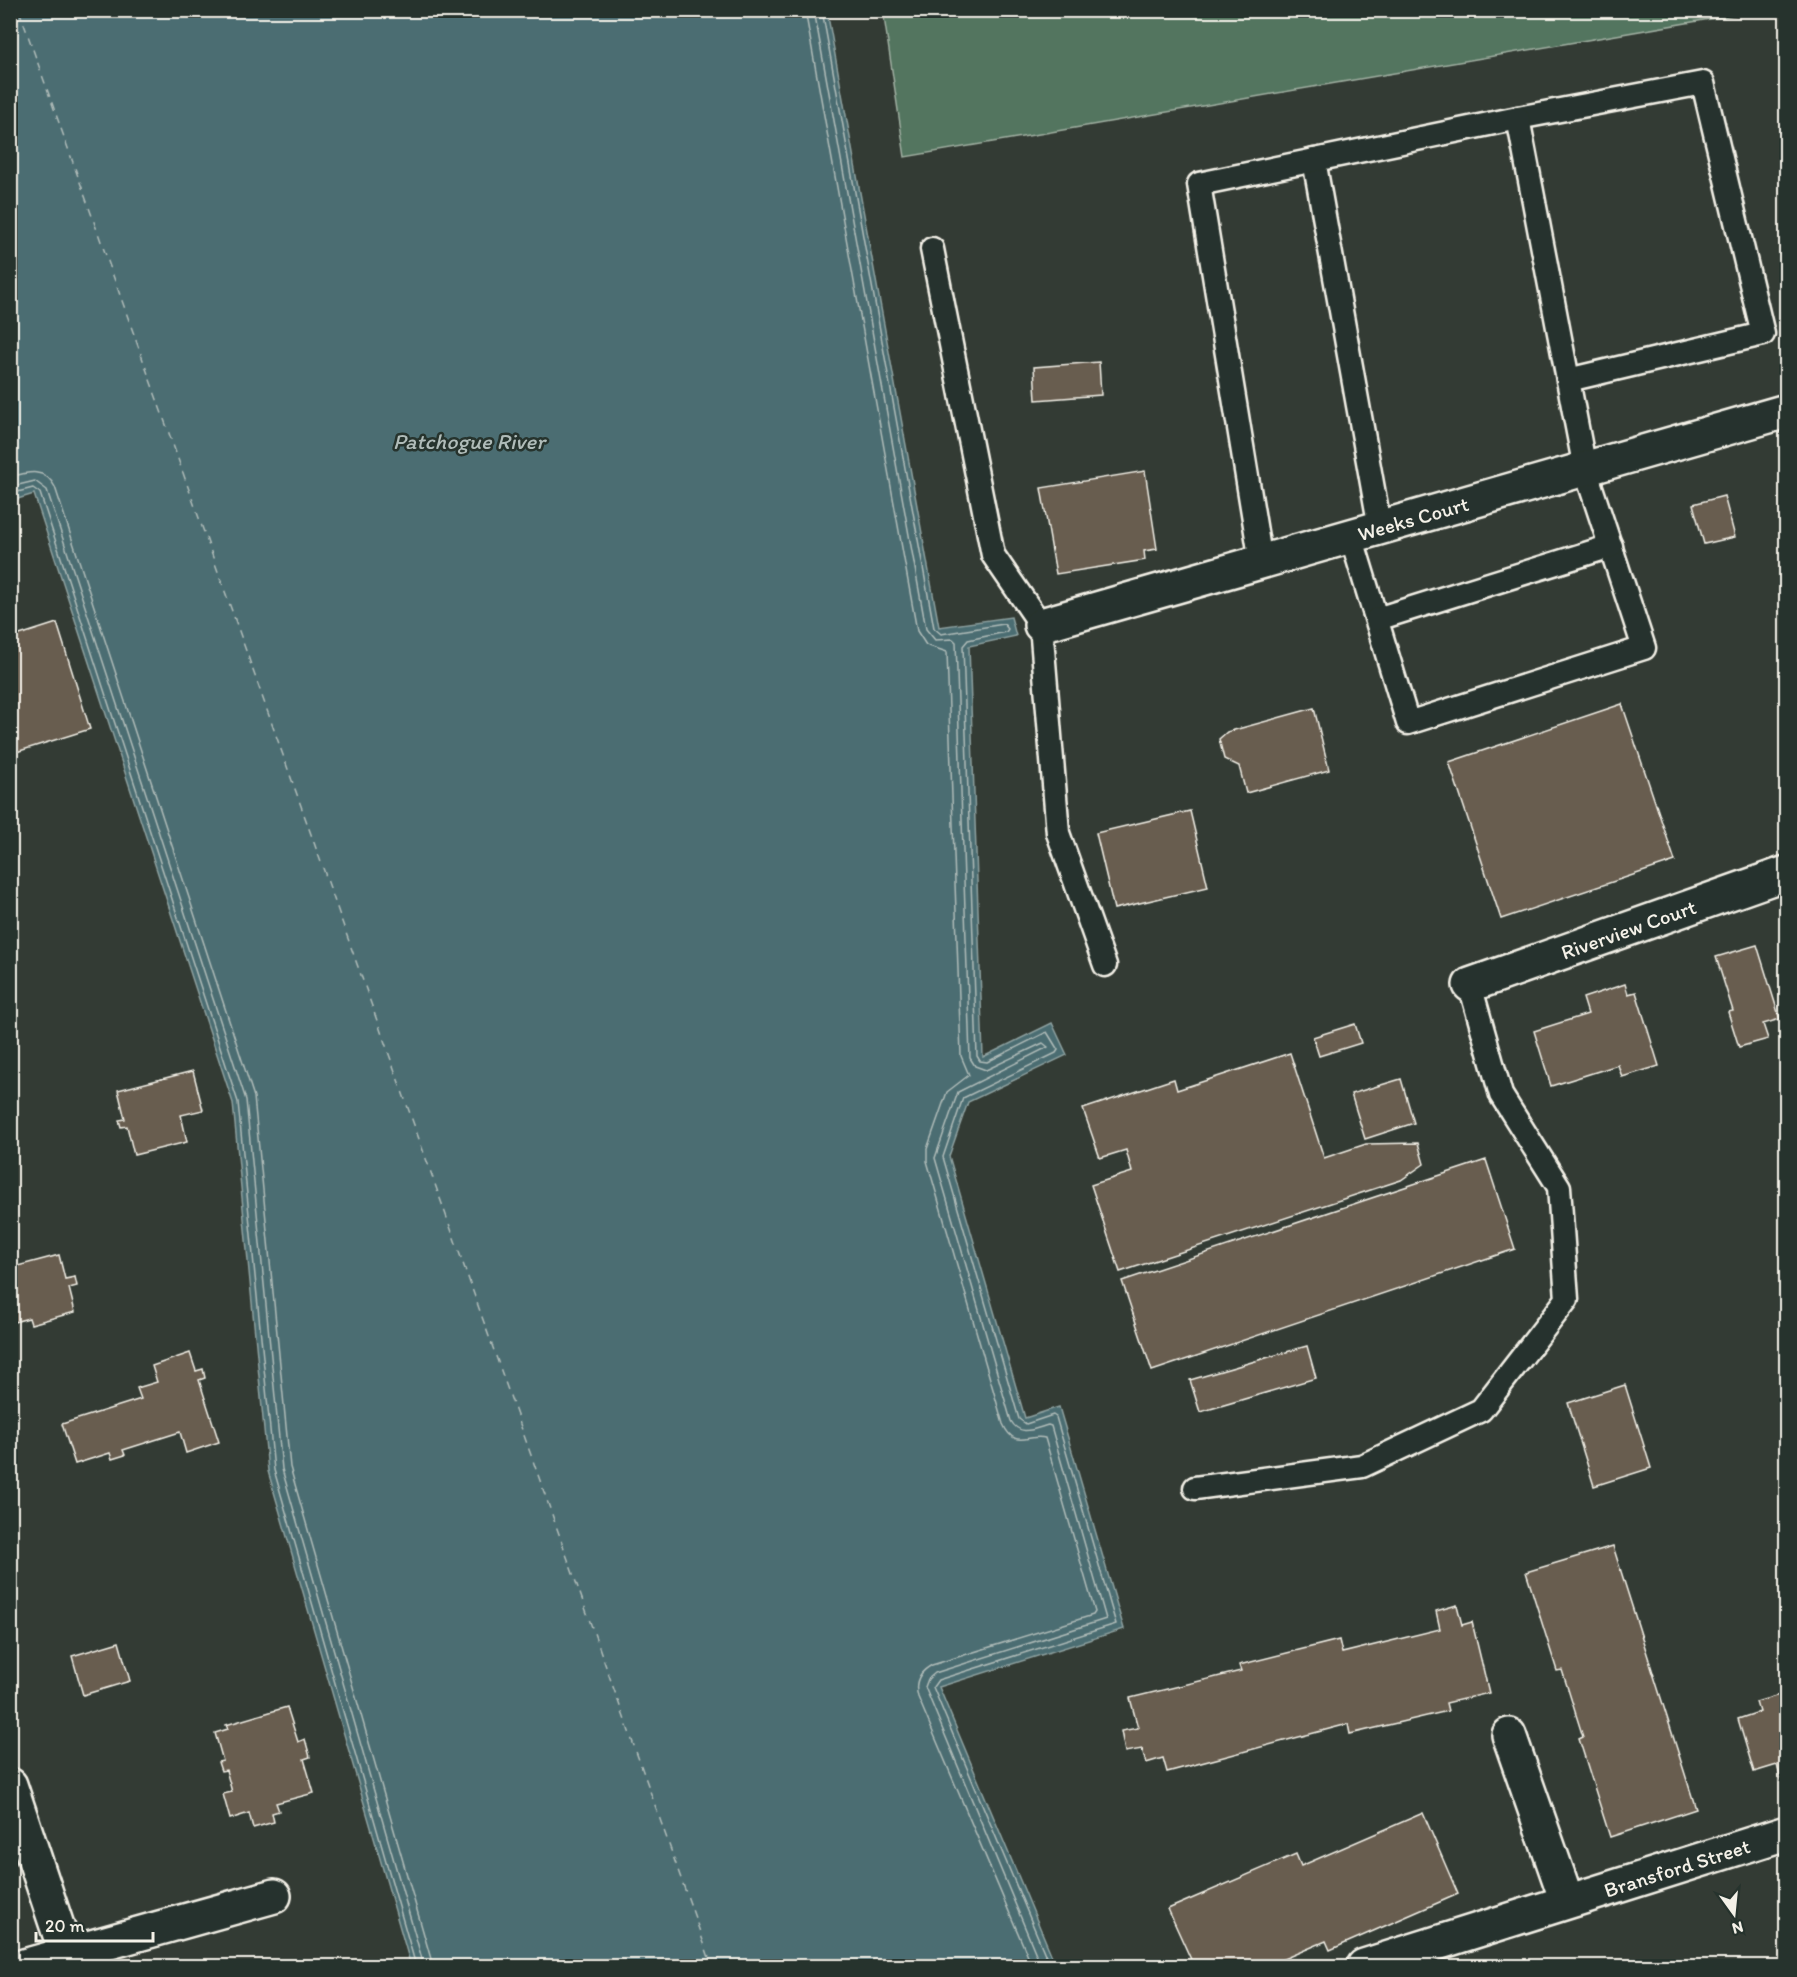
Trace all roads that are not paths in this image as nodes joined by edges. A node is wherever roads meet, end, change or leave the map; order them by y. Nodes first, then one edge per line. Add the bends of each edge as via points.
1 (1518, 118) junction
2 (1314, 160) junction
3 (932, 249) dead end
4 (1568, 380) junction
5 (1786, 411) edge
6 (1585, 469) junction
7 (1365, 532) junction
8 (1611, 546) junction
9 (1261, 562) junction
10 (1377, 619) junction
11 (1041, 625) junction
12 (1786, 873) edge
13 (1105, 964) dead end
14 (1470, 985) joint
15 (1195, 1488) dead end
16 (1509, 1735) dead end
17 (10, 1785) edge
18 (1786, 1833) edge
19 (274, 1896) dead end
20 (1567, 1901) junction
21 (66, 1953) junction
22 (24, 1966) edge
23 (1364, 1966) edge

1 - 2 lane
1 - 4 lane
1 - 4 lane via 1703,83 1763,334
2 - 7 lane
2 - 9 lane via 1199,184
3 - 11 lane via 993,555
4 - 6 lane
5 - 6 street, Weeks Court
6 - 7 street, Weeks Court
6 - 8 lane
7 - 9 street, Weeks Court
7 - 10 lane
8 - 10 lane
8 - 10 lane via 1644,648 1408,723
9 - 11 street, Weeks Court
11 - 13 lane via 1059,833
12 - 14 street, Riverview Court
14 - 15 lane via 1501,1095 1559,1187 1567,1299 1481,1410 1362,1466
16 - 20 street
17 - 21 street
18 - 20 street, Bransford Street
19 - 21 street
20 - 23 street, Bransford Street
21 - 22 street

